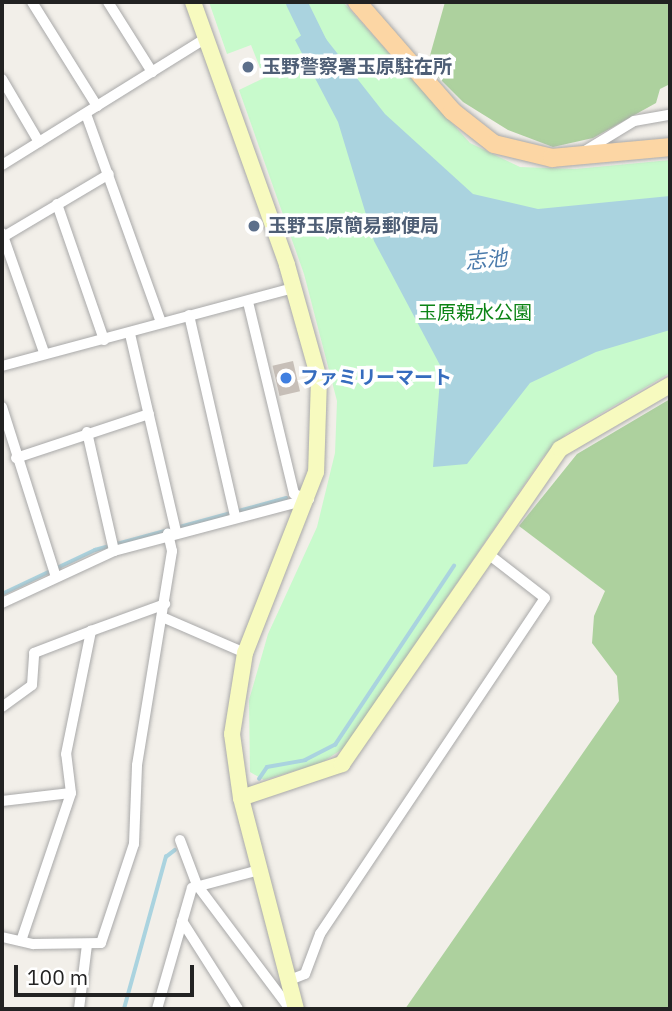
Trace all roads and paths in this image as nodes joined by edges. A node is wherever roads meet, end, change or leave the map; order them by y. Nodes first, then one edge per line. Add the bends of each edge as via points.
1 (32, 2) edge
2 (108, 2) edge
3 (193, 2) edge
4 (357, 2) edge
5 (206, 38) junction
6 (152, 72) junction
7 (2, 79) edge
8 (97, 106) junction
9 (86, 114) junction
10 (670, 114) edge
11 (39, 142) junction
12 (670, 147) edge
13 (575, 158) junction
14 (2, 165) edge
15 (109, 174) junction
16 (57, 204) junction
17 (2, 235) edge
18 (293, 288) junction
19 (248, 302) junction
20 (189, 315) junction
21 (161, 321) junction
22 (130, 334) junction
23 (104, 340) junction
24 (44, 352) junction
25 (2, 366) edge
26 (670, 384) edge
27 (2, 407) edge
28 (149, 414) junction
29 (87, 432) junction
30 (16, 458) junction
31 (309, 499) junction
32 (234, 512) junction
33 (174, 528) junction
34 (113, 546) junction
35 (487, 553) junction
36 (54, 570) junction
37 (2, 603) edge
38 (165, 604) junction
39 (162, 617) junction
40 (91, 631) junction
41 (245, 653) junction
42 (2, 707) edge
43 (71, 793) junction
44 (241, 798) junction
45 (2, 801) edge
46 (180, 840) dead end
47 (259, 870) junction
48 (197, 885) junction
49 (182, 921) junction
50 (2, 937) edge
51 (21, 941) junction
52 (87, 945) junction
53 (287, 981) junction
54 (79, 1009) edge
55 (158, 1009) edge
56 (238, 1009) edge
57 (290, 1009) edge
58 (296, 1009) edge

1 - 8 street
2 - 6 street
3 - 5 street
4 - 13 main road via 475,131 515,152
5 - 6 street
5 - 18 street
6 - 8 street
7 - 11 street
8 - 9 street
9 - 11 street
9 - 15 street
10 - 13 street via 634,121
11 - 14 street
12 - 13 main road
15 - 16 street
15 - 21 street
16 - 17 street
16 - 23 street
17 - 24 street
18 - 19 street
18 - 31 street via 312,345 322,412
19 - 20 street
19 - 31 street via 294,494
20 - 21 street
20 - 32 street
21 - 22 street
22 - 23 street
22 - 28 street
23 - 24 street
24 - 25 street
26 - 35 street via 560,449
27 - 30 street
28 - 29 street
28 - 33 street
29 - 30 street
29 - 34 street
30 - 36 street
31 - 32 street
31 - 41 street
32 - 33 street
33 - 34 street
33 - 38 street
34 - 36 street
35 - 44 street via 349,757 323,775
35 - 53 street via 545,597 320,934 305,974
36 - 37 street
38 - 39 street
38 - 40 street
39 - 41 street
39 - 52 street via 137,765 130,863 101,943
40 - 42 street via 34,653 32,685
40 - 43 street via 66,754
41 - 44 street via 232,734
43 - 45 street
43 - 51 street
44 - 47 street
46 - 48 street
47 - 48 street
47 - 53 street
48 - 49 street
48 - 57 street
49 - 55 street
49 - 56 street
50 - 51 street
51 - 52 street
52 - 54 street
53 - 58 street

